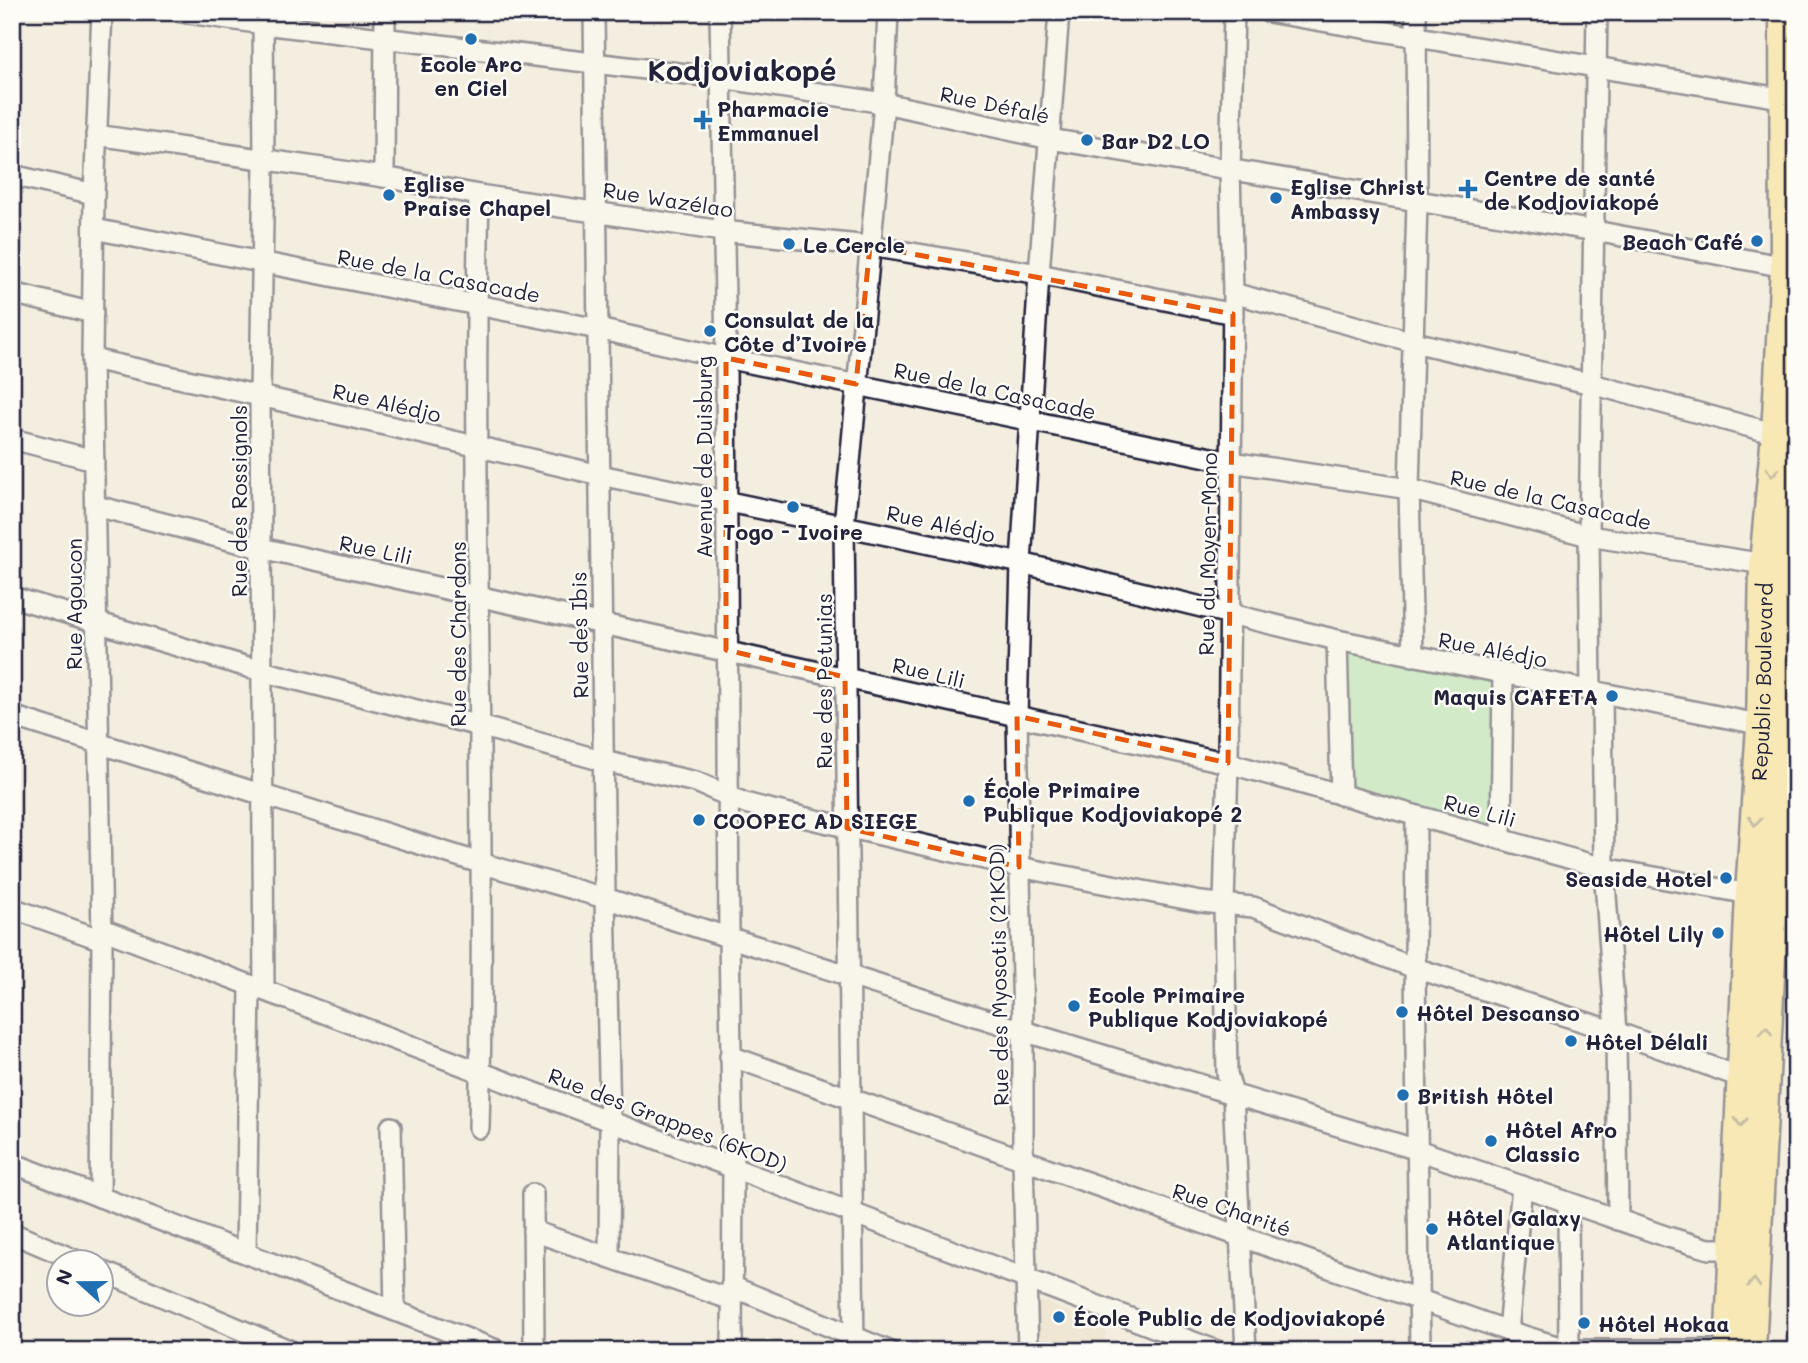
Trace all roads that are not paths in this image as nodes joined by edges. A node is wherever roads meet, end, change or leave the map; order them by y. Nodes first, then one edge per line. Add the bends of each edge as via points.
1 (102, 12) edge
2 (181, 12) edge
3 (385, 12) edge
4 (594, 12) edge
5 (720, 12) edge
6 (888, 12) edge
7 (1059, 12) edge
8 (1234, 12) edge
9 (1268, 12) edge
10 (1416, 12) edge
11 (1597, 12) edge
12 (1784, 12) edge
13 (263, 18) edge
14 (385, 38) junction
15 (1416, 38) junction
16 (595, 64) junction
17 (1597, 68) junction
18 (721, 78) junction
19 (1786, 99) junction
20 (884, 103) junction
21 (96, 135) junction
22 (1050, 139) junction
23 (264, 161) junction
24 (1230, 169) junction
25 (12, 175) edge
26 (384, 177) junction
27 (94, 194) junction
28 (479, 195) junction
29 (1417, 202) junction
30 (597, 212) junction
31 (93, 229) junction
32 (722, 231) junction
33 (1595, 231) junction
34 (870, 246) junction
35 (262, 263) junction
36 (1790, 268) edge
37 (1039, 274) junction
38 (12, 293) edge
39 (1233, 293) junction
40 (477, 306) junction
41 (93, 313) junction
42 (1233, 314) junction
43 (598, 330) junction
44 (1414, 342) junction
45 (726, 358) junction
46 (92, 359) junction
47 (856, 384) junction
48 (1592, 384) junction
49 (260, 396) junction
50 (1030, 422) junction
51 (1776, 434) junction
52 (12, 439) edge
53 (478, 446) junction
54 (94, 460) junction
55 (1796, 461) edge
56 (1231, 462) junction
57 (600, 475) junction
58 (1409, 489) junction
59 (725, 501) junction
60 (96, 506) junction
61 (844, 526) junction
62 (1589, 536) junction
63 (261, 548) junction
64 (1021, 563) junction
65 (1764, 564) junction
66 (479, 595) junction
67 (12, 597) edge
68 (1229, 614) junction
69 (95, 621) junction
70 (601, 623) junction
71 (1337, 640) junction
72 (726, 650) junction
73 (1413, 656) junction
74 (261, 671) junction
75 (1503, 674) junction
76 (845, 677) junction
77 (1597, 692) junction
78 (12, 716) edge
79 (1017, 716) junction
80 (480, 726) junction
81 (1771, 727) junction
82 (97, 741) junction
83 (603, 761) junction
84 (1228, 763) junction
85 (264, 794) junction
86 (727, 794) junction
87 (1341, 795) junction
88 (1416, 816) junction
89 (847, 828) junction
90 (1501, 839) junction
91 (480, 863) junction
92 (1019, 867) junction
93 (1604, 868) junction
94 (1750, 894) junction
95 (604, 898) junction
96 (1224, 904) junction
97 (12, 908) edge
98 (102, 934) junction
99 (729, 937) junction
100 (1416, 968) junction
101 (849, 976) junction
102 (257, 988) junction
103 (1023, 1031) junction
104 (1616, 1032) junction
105 (730, 1056) junction
106 (481, 1072) junction
107 (1743, 1078) junction
108 (1233, 1095) junction
109 (850, 1099) junction
110 (610, 1121) junction
111 (391, 1127) dead end
112 (479, 1128) dead end
113 (1418, 1150) junction
114 (1023, 1160) junction
115 (12, 1163) edge
116 (733, 1167) junction
117 (1522, 1186) junction
118 (533, 1194) dead end
119 (100, 1197) junction
120 (1568, 1203) junction
121 (852, 1213) junction
122 (1618, 1220) junction
123 (533, 1231) junction
124 (12, 1233) edge
125 (1239, 1236) junction
126 (47, 1248) edge
127 (1745, 1250) junction
128 (246, 1253) junction
129 (608, 1257) junction
130 (116, 1276) edge
131 (1027, 1279) junction
132 (731, 1293) junction
133 (1418, 1299) junction
134 (395, 1310) junction
135 (1508, 1331) junction
136 (854, 1344) edge
137 (1569, 1350) edge
138 (1740, 1350) edge
139 (291, 1351) edge
140 (499, 1351) edge
141 (534, 1351) edge
142 (732, 1351) edge
143 (889, 1351) edge
144 (1028, 1351) edge
145 (1217, 1351) edge
146 (1246, 1351) edge
147 (1420, 1351) edge

1 - 21 street, Rue Agoucon
2 - 13 street, Rue Défalé
3 - 14 street
4 - 16 street, Rue des Ibis
5 - 18 street, Avenue de Duisburg
6 - 20 street, Rue des Petunias
7 - 22 street, Rue des Myosotis (21KOD)
8 - 24 street, Rue du Moyen-Mono
9 - 15 street
10 - 15 street
11 - 17 street
12 - 19 highway, Republic Boulevard
13 - 14 street, Rue Défalé
13 - 23 street, Rue des Rossignols
14 - 16 street, Rue Défalé
14 - 26 street
15 - 17 street
15 - 29 street
16 - 18 street, Rue Défalé
16 - 30 street, Rue des Ibis
17 - 19 street
17 - 33 street
18 - 20 street, Rue Défalé
18 - 32 street, Avenue de Duisburg
19 - 36 highway, Republic Boulevard
20 - 22 street, Rue Défalé
20 - 34 street, Rue des Petunias
21 - 23 street, Rue Wazélao
21 - 27 street, Rue Agoucon
22 - 24 street, Rue Défalé
22 - 37 street, Rue des Myosotis (21KOD)
23 - 26 street, Rue Wazélao
23 - 35 street, Rue des Rossignols
24 - 29 street, Rue Défalé
24 - 39 street, Rue du Moyen-Mono
25 - 27 street
26 - 28 street, Rue Wazélao
27 - 31 street, Rue Agoucon
28 - 30 street, Rue Wazélao
28 - 40 street, Rue des Chardons
29 - 33 street, Rue Défalé
29 - 44 street
30 - 32 street, Rue Wazélao
30 - 43 street, Rue des Ibis
31 - 35 street, Rue de la Casacade
31 - 41 street, Rue Agoucon
32 - 34 street, Rue Wazélao
32 - 45 street, Avenue de Duisburg
33 - 36 street, Rue Défalé
33 - 48 street
34 - 37 street, Rue Wazélao
34 - 47 street, Rue des Petunias
35 - 40 street, Rue de la Casacade
35 - 49 street, Rue des Rossignols
36 - 51 highway, Republic Boulevard
37 - 42 street, Rue Wazélao
37 - 50 street, Rue des Myosotis (21KOD)
38 - 41 street
39 - 42 street, Rue du Moyen-Mono
39 - 44 street
40 - 43 street, Rue de la Casacade
40 - 53 street, Rue des Chardons
41 - 46 street, Rue Agoucon
42 - 56 street, Rue du Moyen-Mono
43 - 45 street, Rue de la Casacade
43 - 57 street, Rue des Ibis
44 - 48 street
44 - 58 street
45 - 47 street, Rue de la Casacade
45 - 59 street, Avenue de Duisburg
46 - 49 street, Rue Alédjo
46 - 54 street, Rue Agoucon
47 - 50 street, Rue de la Casacade
47 - 61 street, Rue des Petunias
48 - 51 street
48 - 62 street
49 - 53 street, Rue Alédjo
49 - 63 street, Rue des Rossignols
50 - 56 street, Rue de la Casacade
50 - 64 street, Rue des Myosotis (21KOD)
51 -> 65 highway, Republic Boulevard
52 - 54 street
53 - 57 street, Rue Alédjo
53 - 66 street, Rue des Chardons
54 - 60 street, Rue Agoucon
55 - 81 highway, Republic Boulevard
56 - 58 street, Rue de la Casacade
56 - 68 street, Rue du Moyen-Mono
57 - 59 street, Rue Alédjo
57 - 70 street, Rue des Ibis
58 - 62 street, Rue de la Casacade
58 - 73 street
59 - 61 street, Rue Alédjo
59 - 72 street, Avenue de Duisburg
60 - 63 street, Rue Lili
60 - 69 street, Rue Agoucon
61 - 64 street, Rue Alédjo
61 - 76 street, Rue des Petunias
62 - 65 street, Rue de la Casacade
62 - 77 street
63 - 66 street, Rue Lili
63 - 74 street, Rue des Rossignols
64 - 68 street, Rue Alédjo
64 - 79 street, Rue des Myosotis (21KOD)
65 - 81 highway, Republic Boulevard
66 - 70 street, Rue Lili
66 - 80 street, Rue des Chardons
67 - 69 street
68 - 71 street, Rue Alédjo
68 - 84 street, Rue du Moyen-Mono
69 - 74 street
69 - 82 street, Rue Agoucon
70 - 72 street, Rue Lili
70 - 83 street, Rue des Ibis
71 - 73 street, Rue Alédjo
71 - 87 street
72 - 76 street, Rue Lili
72 - 86 street, Avenue de Duisburg
73 - 75 street, Rue Alédjo
74 - 80 street
74 - 85 street, Rue des Rossignols
75 - 77 street, Rue Alédjo
75 - 90 street
76 - 79 street, Rue Lili
76 - 89 street, Rue des Petunias
77 - 81 street, Rue Alédjo
77 - 93 street
78 - 82 street
79 - 84 street, Rue Lili
79 - 92 street, Rue des Myosotis (21KOD)
80 - 83 street
80 - 91 street, Rue des Chardons
81 -> 94 highway, Republic Boulevard
127 -> 81 highway, Republic Boulevard
82 - 85 street
82 - 98 street, Rue Agoucon
83 - 86 street via 696,782
83 - 95 street, Rue des Ibis
84 - 87 street, Rue Lili
84 - 96 street, Rue du Moyen-Mono
85 - 91 street
85 - 102 street, Rue des Rossignols
86 - 89 street via 745,803
86 - 99 street, Avenue de Duisburg
87 - 88 street, Rue Lili
88 - 90 street, Rue Lili
88 - 100 street
89 - 92 street
89 - 101 street, Rue des Petunias
90 - 93 street, Rue Lili
91 - 95 street
91 - 106 street, Rue des Chardons
92 - 96 street
92 - 103 street, Rue des Myosotis (21KOD)
93 - 94 street, Rue Lili
93 - 104 street
94 - 107 highway, Republic Boulevard
95 - 99 street
95 - 110 street, Rue des Ibis
96 - 100 street via 1253,906
96 - 108 street, Rue du Moyen-Mono via 1227,1073
97 - 98 street, Rue des Grappes (6KOD)
98 - 102 street, Rue des Grappes (6KOD)
98 - 119 street, Rue Agoucon
99 - 101 street
99 - 105 street, Avenue de Duisburg
100 - 104 street
100 - 113 street
101 - 103 street
101 - 109 street, Rue des Petunias
102 - 106 street, Rue des Grappes (6KOD)
102 - 128 street, Rue des Rossignols
103 - 108 street
103 - 114 street, Rue des Myosotis (21KOD)
104 - 107 street
104 - 122 street
105 - 109 street, Rue Charité
105 - 116 street, Avenue de Duisburg
106 - 110 street, Rue des Grappes (6KOD)
106 - 112 street, Rue des Chardons
107 -> 127 highway, Republic Boulevard
108 - 113 street
108 - 125 street, Rue du Moyen-Mono
109 - 114 street, Rue Charité
109 - 121 street, Rue des Petunias
110 - 116 street, Rue des Grappes (6KOD)
110 - 129 street, Rue des Ibis
111 - 134 street
113 - 117 street
113 - 133 street
114 - 125 street, Rue Charité
114 - 131 street, Rue des Myosotis (21KOD)
115 - 119 street
116 - 121 street, Rue des Grappes (6KOD)
116 - 132 street, Avenue de Duisburg
117 - 120 street
117 - 135 street
118 - 123 street
119 - 128 street
120 - 122 street
120 - 137 street
121 - 131 street, Rue des Grappes (6KOD)
121 - 136 street, Rue des Petunias
122 - 127 street via 1709,1249
123 - 129 street
123 - 141 street
124 - 126 street
125 - 133 street, Rue Charité
125 - 146 street, Rue du Moyen-Mono
127 - 138 highway, Republic Boulevard
128 - 134 street
129 - 132 street
130 - 139 street
131 - 144 street, Rue des Myosotis (21KOD)
131 - 145 street, Rue des Grappes (6KOD)
132 - 136 street
132 - 142 street, Avenue de Duisburg
133 - 135 street, Rue Charité
133 - 147 street
134 - 140 street
135 - 137 street, Rue Charité
136 - 143 street
137 - 138 street, Rue Charité

